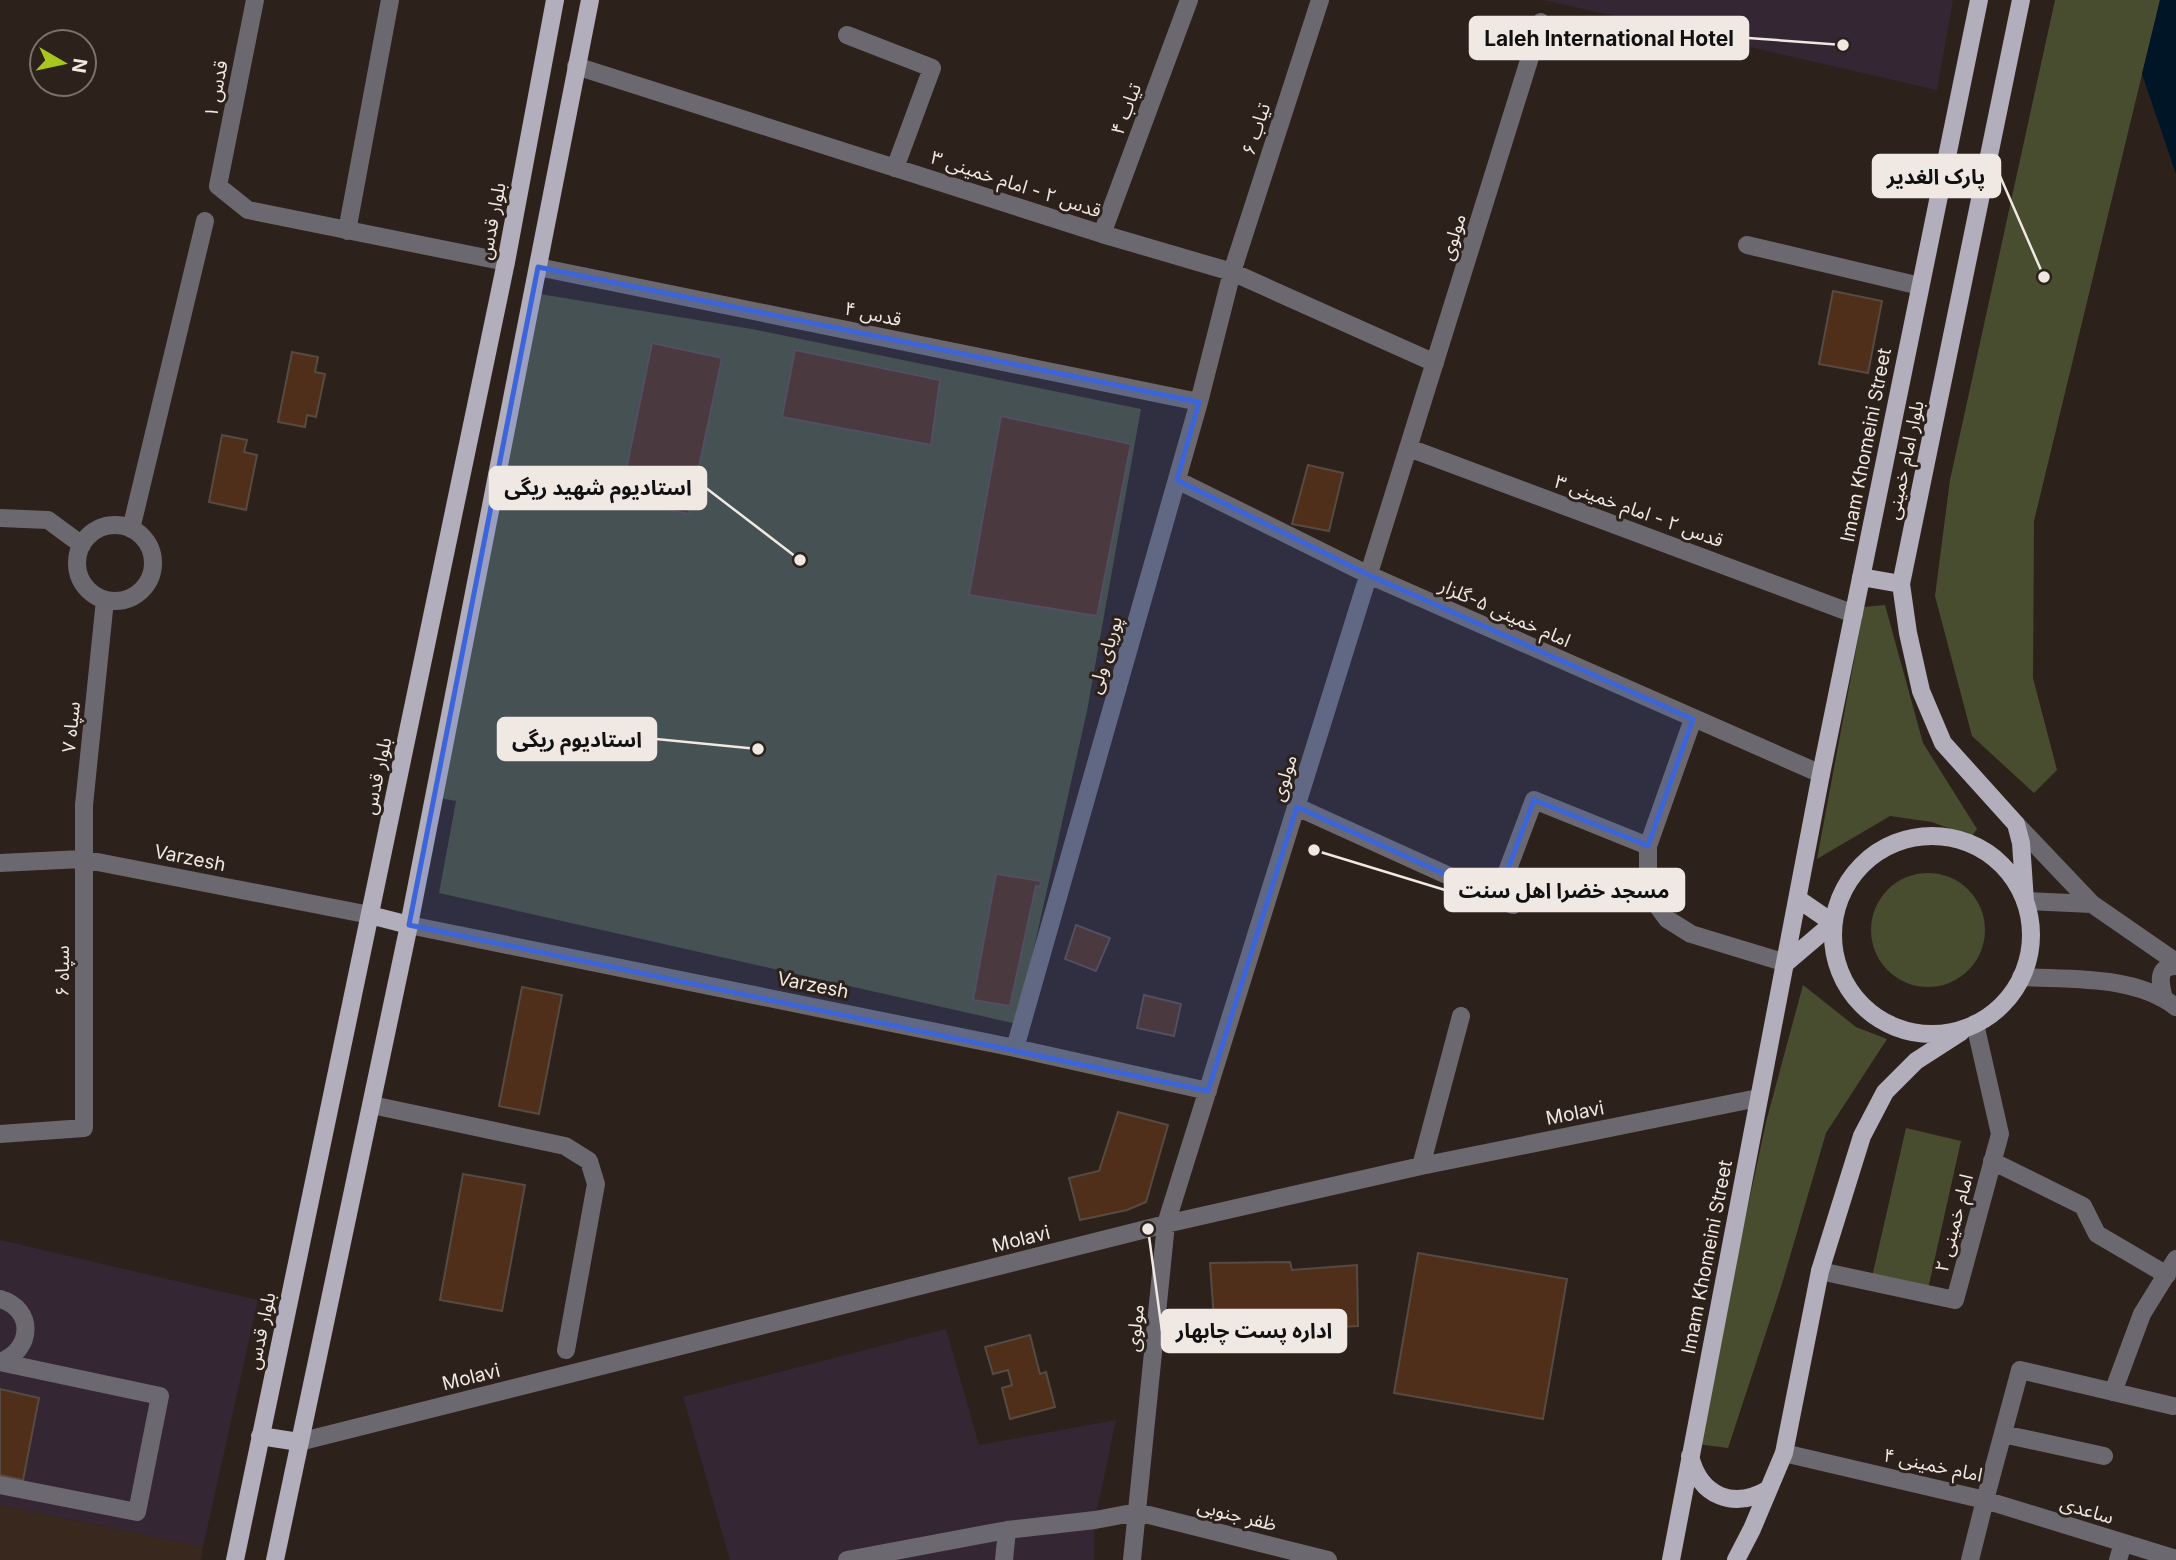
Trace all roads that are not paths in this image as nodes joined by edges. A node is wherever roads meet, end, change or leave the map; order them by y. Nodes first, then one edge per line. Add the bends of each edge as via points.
1 (255, 0) edge
2 (390, 0) edge
3 (555, 0) edge
4 (590, 0) edge
5 (1189, 0) edge
6 (1320, 0) edge
7 (1979, 0) edge
8 (2021, 0) edge
9 (1541, 22) dead end
10 (847, 35) dead end
11 (576, 66) junction
12 (895, 168) junction
13 (205, 221) dead end
14 (347, 231) junction
15 (1102, 233) junction
16 (1747, 245) dead end
17 (506, 262) junction
18 (538, 267) junction
19 (1232, 272) junction
20 (1920, 286) junction
21 (1435, 363) junction
22 (1199, 402) junction
23 (1409, 448) junction
24 (1177, 480) junction
25 (0, 518) edge
26 (131, 528) junction
27 (82, 545) junction
28 (1369, 575) junction
29 (1861, 577) junction
30 (1901, 584) junction
31 (105, 600) junction
32 (1854, 614) junction
33 (1693, 719) junction
34 (1821, 774) junction
35 (1297, 807) junction
36 (2016, 824) junction
37 (1648, 846) junction
38 (82, 859) junction
39 (0, 863) edge
40 (1798, 899) junction
41 (2025, 901) junction
42 (2092, 904) junction
43 (370, 915) junction
44 (1833, 923) junction
45 (409, 925) junction
46 (1786, 962) junction
47 (2176, 964) edge
48 (2021, 977) junction
49 (2170, 1002) edge
50 (1461, 1016) dead end
51 (1975, 1024) junction
52 (1015, 1048) junction
53 (1208, 1091) junction
54 (1758, 1098) junction
55 (372, 1105) junction
56 (0, 1134) edge
57 (1992, 1161) junction
58 (1421, 1166) junction
59 (1166, 1224) junction
60 (2171, 1267) edge
61 (1820, 1271) junction
62 (0, 1299) edge
63 (566, 1350) dead end
64 (0, 1362) edge
65 (2113, 1392) junction
66 (2173, 1406) dead end
67 (2003, 1434) junction
68 (260, 1436) junction
69 (299, 1442) junction
70 (1784, 1453) junction
71 (1690, 1456) junction
72 (2104, 1456) dead end
73 (0, 1485) edge
74 (1769, 1489) junction
75 (1985, 1500) junction
76 (1137, 1512) junction
77 (1007, 1530) junction
78 (2121, 1551) edge
79 (2176, 1559) edge
80 (235, 1560) edge
81 (275, 1560) edge
82 (847, 1560) edge
83 (1004, 1560) edge
84 (1132, 1560) edge
85 (1328, 1560) edge
86 (1671, 1560) edge
87 (1736, 1560) edge
88 (1970, 1560) edge

1 - 14 street, قدس ۱ via 218,186 248,210
2 - 14 street
3 - 17 main road, بلوار قدس
4 - 11 main road
5 - 15 street, تیاب ۴
6 - 19 street, تیاب ۶
7 - 20 main road, Imam Khomeini Street
8 - 30 main road, بلوار امام خمینی
9 - 21 street, مولوی
10 - 12 street via 932,68
11 - 12 street, قدس ۲ - امام خمینی ۳
11 - 18 main road
12 - 15 street, قدس ۲ - امام خمینی ۳
13 - 26 street
14 - 17 street
15 - 19 street, قدس ۲ - امام خمینی ۳
16 - 20 street
17 - 18 main road
17 - 43 main road, بلوار قدس
18 - 22 street, قدس ۴
18 - 45 main road
19 - 21 street, قدس ۲ - امام خمینی ۳
19 - 22 street, پوریای ولی
20 - 29 main road, Imam Khomeini Street
21 - 23 street, مولوی
22 - 24 street, پوریای ولی
23 - 28 street, مولوی
23 - 32 street, قدس ۲ - امام خمینی ۳
24 - 28 street, امام خمینی ۵-گلزار
24 - 52 street, پوریای ولی
25 - 27 street via 48,520
26 - 27 street via 103,527
26 - 31 street via 152,554 150,576 137,594
27 - 31 street via 77,566 80,578
28 - 33 street, امام خمینی ۵-گلزار
28 - 35 street, مولوی
29 - 30 main road
29 - 32 main road, Imam Khomeini Street
30 - 36 main road, بلوار امام خمینی via 1921,691 1943,743
31 - 38 street, سپاه ۷
32 - 34 main road, Imam Khomeini Street
33 - 34 street, امام خمینی ۵-گلزار
33 - 37 street
34 - 40 main road, Imam Khomeini Street
35 - 37 street via 1505,902 1534,800
35 - 53 street, مولوی
36 - 41 main road
36 - 42 street
37 - 46 street via 1648,893 1667,919 1691,934
38 - 39 street, Varzesh
38 - 43 street, Varzesh
38 - 56 street, سپاه ۶ via 84,1128
40 - 44 main road
40 - 46 main road, Imam Khomeini Street
41 - 42 street
41 - 44 main road via 2005,867 1986,851 1938,835 1913,837 1868,858 1839,899
41 - 48 main road via 2029,952
42 - 47 street
43 - 45 main road
43 - 68 main road, بلوار قدس
44 - 46 main road
44 - 51 main road via 1839,970 1850,990 1884,1022 1930,1034
45 - 52 street, Varzesh
45 - 55 main road
46 - 54 main road, Imam Khomeini Street
47 - 49 street via 2162,971 2160,979
48 - 49 street via 2123,985
48 - 51 main road via 1994,1012
50 - 58 street
51 - 57 street, امام خمینی ۲ via 2000,1134
51 - 61 main road via 1916,1061 1885,1093 1862,1136
52 - 53 street, Varzesh
53 - 59 street, مولوی
54 - 58 street, Molavi
54 - 71 main road, Imam Khomeini Street
55 - 63 street via 565,1146 589,1161 596,1184
55 - 69 main road
57 - 60 street via 2083,1206 2097,1234
57 - 61 street, امام خمینی ۲ via 1955,1300
58 - 59 street, Molavi
59 - 69 street, Molavi
59 - 76 street, مولوی
60 - 65 street via 2142,1314
61 - 70 main road
62 - 64 street via 22,1314 26,1334 17,1353
64 - 73 street via 160,1396 137,1512
65 - 66 street
65 - 67 street, امام خمینی ۴ via 2020,1370
67 - 72 street
67 - 75 street, امام خمینی ۴
68 - 69 main road
68 - 80 main road, بلوار قدس
69 - 81 main road
70 - 74 main road
70 - 75 street, امام خمینی ۴
71 - 74 main road via 1698,1477 1723,1497 1747,1499
71 - 86 main road, Imam Khomeini Street
74 - 87 main road
75 - 78 street, ساعدی
75 - 88 street
76 - 77 street
76 - 84 street, مولوی
76 - 85 street, ظفر جنوبی
77 - 82 street
77 - 83 street
78 - 79 street, ساعدی

